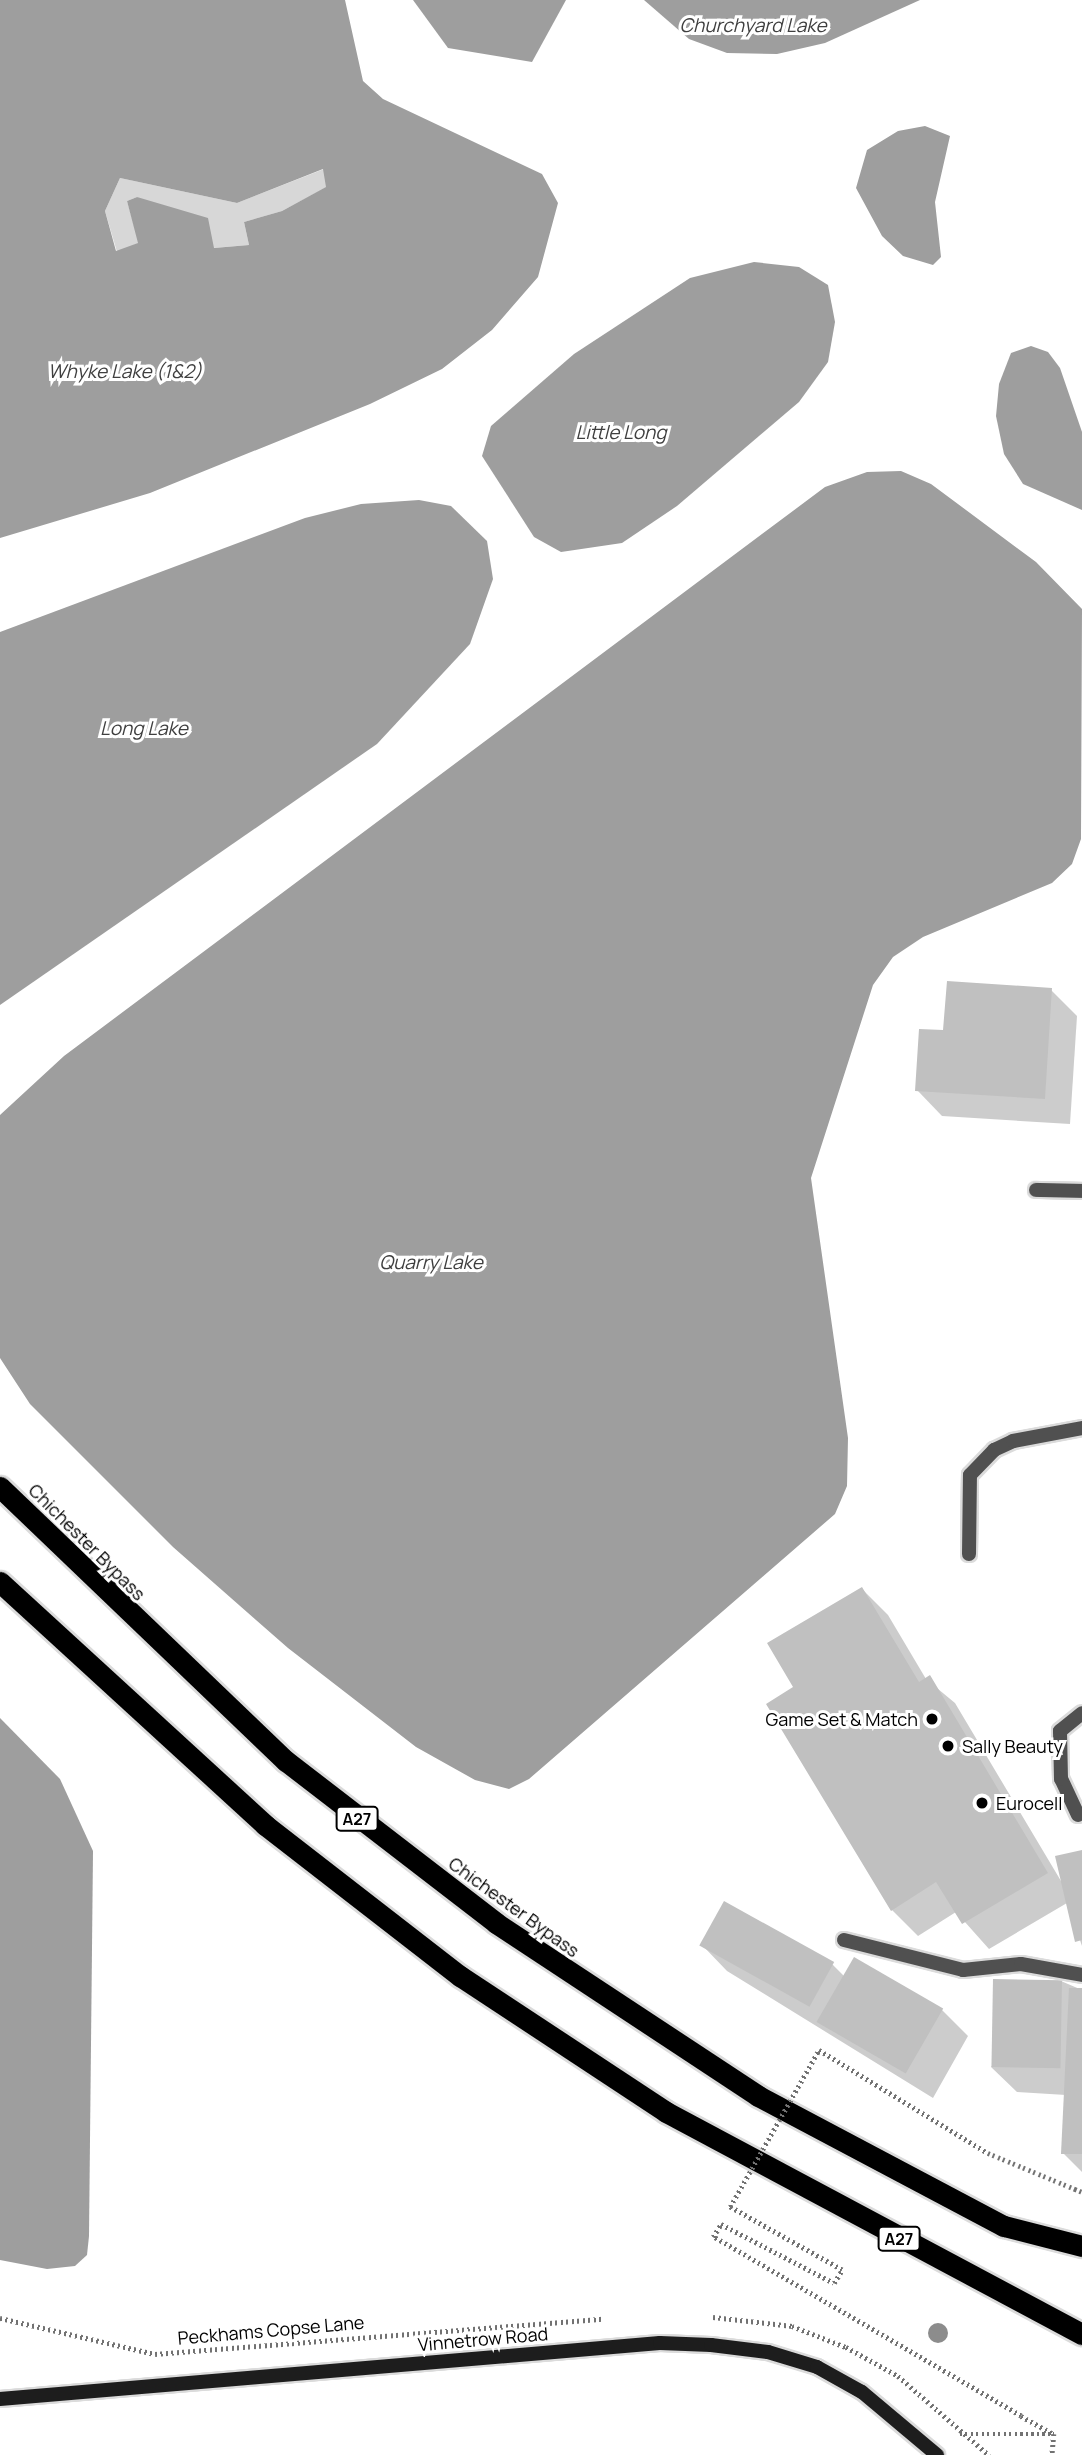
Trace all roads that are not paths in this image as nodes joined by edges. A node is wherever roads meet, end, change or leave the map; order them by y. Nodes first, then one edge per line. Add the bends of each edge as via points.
1 (1036, 1190) dead end
2 (1082, 1191) edge
3 (1082, 1428) edge
4 (0, 1487) edge
5 (969, 1553) dead end
6 (0, 1582) edge
7 (1082, 1713) edge
8 (1078, 1815) dead end
9 (844, 1940) dead end
10 (1082, 1975) edge
11 (1082, 2246) edge
12 (1082, 2334) edge
13 (0, 2399) edge
14 (937, 2455) edge

1 - 2 lane
3 - 5 lane via 1013,1441 993,1450 970,1475
4 - 11 highway, Chichester Bypass / A27 via 176,1663 286,1761 518,1939 758,2096 902,2176 1004,2226
6 - 12 highway, A27 via 265,1825 460,1976 666,2112
7 - 8 lane via 1060,1731 1061,1779
9 - 10 lane via 963,1970 1021,1964
13 - 14 street, Vinnetrow Road via 646,2344 711,2345 817,2367 862,2392

